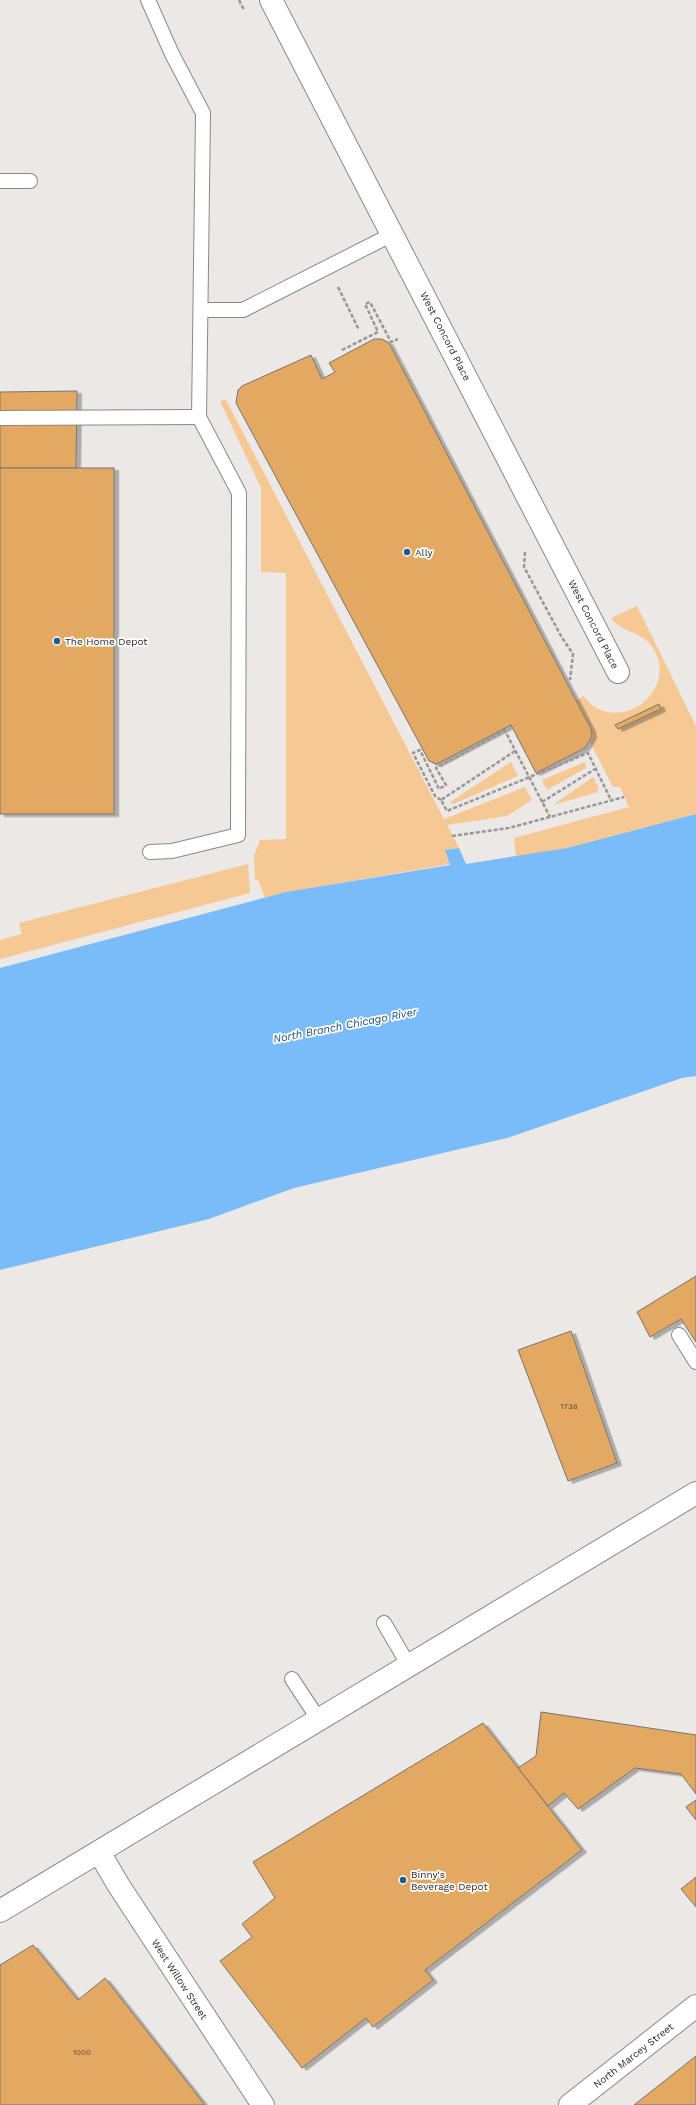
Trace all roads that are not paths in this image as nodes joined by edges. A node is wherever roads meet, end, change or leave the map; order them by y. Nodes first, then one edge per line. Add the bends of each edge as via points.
1 (148, 0) edge
2 (271, 0) edge
3 (0, 181) edge
4 (30, 181) dead end
5 (393, 234) junction
6 (201, 310) junction
7 (199, 417) junction
8 (0, 418) edge
9 (618, 672) dead end
10 (150, 852) dead end
11 (679, 1335) dead end
12 (696, 1362) edge
13 (696, 1493) edge
14 (384, 1623) dead end
15 (409, 1666) junction
16 (292, 1680) dead end
17 (319, 1720) junction
18 (99, 1852) junction
19 (0, 1911) edge
20 (696, 2006) edge
21 (263, 2105) edge
22 (570, 2105) edge

1 - 6 lane via 172,54 203,113
2 - 5 street, West Concord Place
3 - 4 lane
5 - 6 lane via 243,310
5 - 9 street, West Concord Place
6 - 7 lane
7 - 8 lane
7 - 10 lane via 239,493 238,835 172,851
11 - 12 lane
13 - 15 street
14 - 15 lane
15 - 17 street
16 - 17 lane
17 - 18 street
18 - 19 street
18 - 21 street, West Willow Street
20 - 22 street, North Marcey Street

